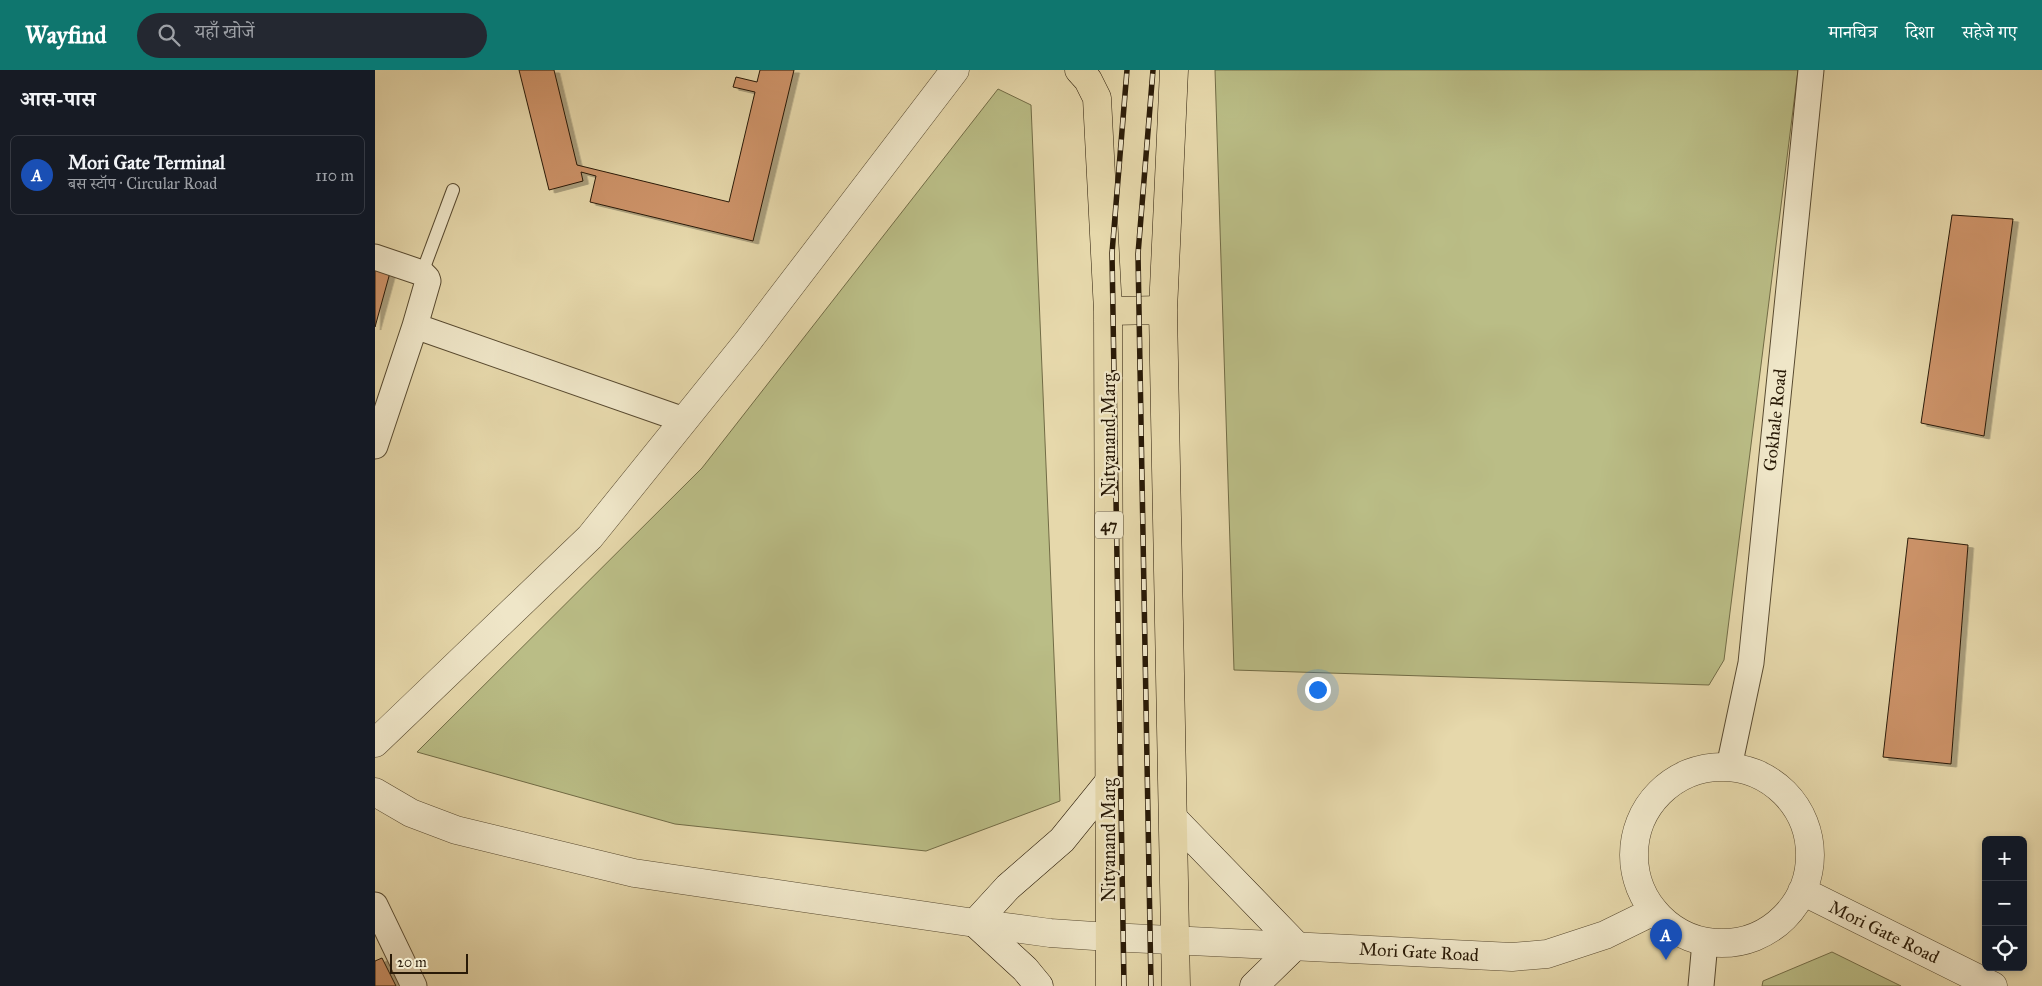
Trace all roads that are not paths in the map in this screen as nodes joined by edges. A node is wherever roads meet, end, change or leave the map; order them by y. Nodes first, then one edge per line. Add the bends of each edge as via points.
1 (955, 70) edge
2 (1079, 70) edge
3 (1174, 70) edge
4 (1811, 70) edge
5 (453, 190) dead end
6 (375, 257) edge
7 (422, 273) junction
8 (1163, 310) junction
9 (1109, 311) junction
10 (415, 326) junction
11 (684, 420) junction
12 (375, 446) edge
13 (375, 743) edge
14 (1729, 767) junction
15 (1109, 782) junction
16 (375, 792) edge
17 (1174, 818) junction
18 (1802, 892) junction
19 (375, 905) edge
20 (1654, 911) junction
21 (975, 923) junction
22 (1109, 937) junction
23 (1176, 939) junction
24 (1705, 942) junction
25 (1296, 945) junction
26 (414, 986) edge
27 (1039, 986) edge
28 (1110, 986) edge
29 (1176, 986) edge
30 (1254, 986) edge
31 (1701, 986) edge
32 (1993, 986) edge

1 - 11 street
2 - 9 main road, Nityanand Marg / 47 via 1097,98
3 - 8 main road
4 - 14 street, Gokhale Road via 1751,663
5 - 7 lane
6 - 7 street
7 - 10 street via 428,281
8 - 9 main road
8 - 17 main road
9 - 15 main road, Nityanand Marg / 47
10 - 11 street
10 - 12 street
11 - 13 street via 590,537
14 - 18 street via 1762,776 1788,796 1798,810 1809,842 1808,875
14 - 20 street via 1704,769 1680,778 1660,794 1645,815 1638,830 1635,865 1638,881
15 - 21 street via 1062,840 1008,887
15 - 22 main road, Nityanand Marg / 47
16 - 21 street, Mori Gate Road via 411,813 456,830 634,873
17 - 23 main road
17 - 25 street
18 - 24 street via 1786,916 1762,934 1734,943
18 - 32 street, Mori Gate Road
19 - 26 street
20 - 24 street via 1677,931
20 - 25 street, Mori Gate Road via 1605,935 1547,954 1512,957
21 - 22 street, Mori Gate Road
21 - 27 street
22 - 23 street, Mori Gate Road
22 - 28 main road, Nityanand Marg / 47
23 - 25 street, Mori Gate Road
23 - 29 main road
24 - 31 street
25 - 30 street

